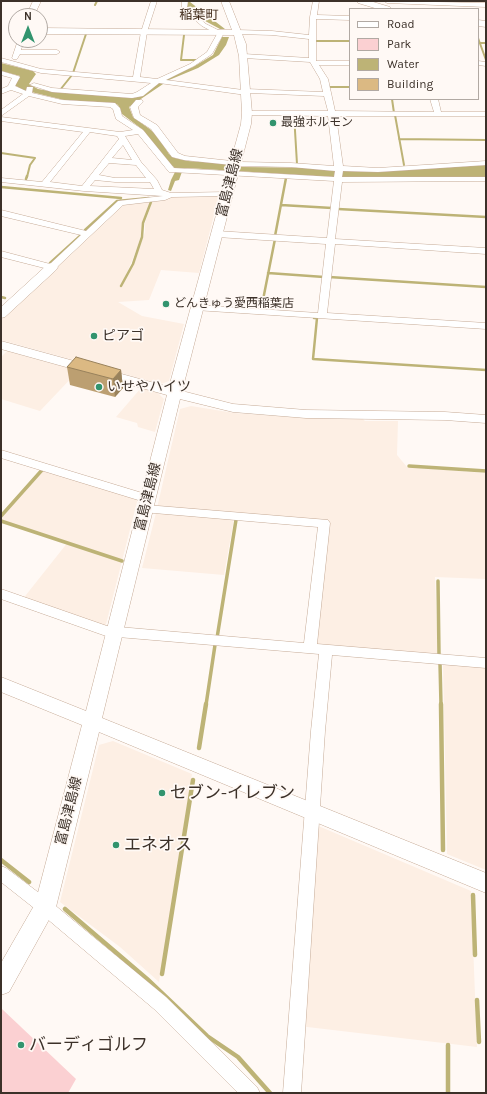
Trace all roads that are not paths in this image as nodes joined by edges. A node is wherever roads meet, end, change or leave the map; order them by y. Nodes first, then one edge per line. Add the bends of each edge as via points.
1 (154, 1) edge
2 (185, 1) edge
3 (225, 1) edge
4 (316, 1) edge
5 (361, 1) edge
6 (388, 1) edge
7 (435, 2) edge
8 (486, 5) edge
9 (384, 8) edge
10 (313, 17) junction
11 (349, 18) edge
12 (48, 31) edge
13 (144, 32) junction
14 (237, 32) junction
15 (220, 33) junction
16 (312, 37) junction
17 (18, 48) edge
18 (17, 52) junction
19 (57, 52) dead end
20 (244, 56) junction
21 (1, 60) edge
22 (312, 61) junction
23 (13, 63) junction
24 (349, 63) edge
25 (40, 71) junction
26 (1, 73) edge
27 (136, 79) junction
28 (161, 82) junction
29 (11, 87) junction
30 (31, 89) junction
31 (1, 92) edge
32 (246, 92) junction
33 (326, 94) junction
34 (434, 100) edge
35 (139, 102) dead end
36 (247, 113) junction
37 (332, 113) junction
38 (1, 114) edge
39 (438, 114) junction
40 (486, 114) edge
41 (1, 119) edge
42 (88, 130) junction
43 (140, 132) junction
44 (121, 137) junction
45 (106, 160) junction
46 (138, 163) junction
47 (486, 163) edge
48 (234, 169) junction
49 (339, 174) junction
50 (93, 177) junction
51 (486, 179) edge
52 (1, 180) edge
53 (153, 180) junction
54 (44, 185) junction
55 (84, 189) junction
56 (159, 192) junction
57 (227, 194) junction
58 (171, 195) junction
59 (1, 213) edge
60 (88, 234) junction
61 (217, 234) junction
62 (331, 241) junction
63 (486, 251) edge
64 (1, 254) edge
65 (52, 267) junction
66 (198, 308) junction
67 (1, 314) edge
68 (322, 316) junction
69 (486, 326) edge
70 (1, 345) edge
71 (176, 393) junction
72 (486, 419) edge
73 (1, 454) edge
74 (147, 504) junction
75 (1, 594) edge
76 (114, 632) junction
77 (310, 648) junction
78 (326, 649) junction
79 (486, 663) edge
80 (1, 684) edge
81 (92, 722) junction
82 (312, 812) junction
83 (1, 873) edge
84 (486, 883) edge
85 (45, 907) junction
86 (1, 984) edge
87 (251, 1093) edge
88 (292, 1093) edge

1 - 13 street
2 - 15 street via 184,8 204,25
3 - 14 main road, 富島津島線
4 - 10 street
5 - 9 main road
6 - 7 street
7 - 8 street
10 - 11 street
10 - 16 street
12 - 13 main road
13 - 15 main road
13 - 27 street
14 - 15 main road
14 - 16 street
14 - 20 main road, 富島津島線
15 - 28 street via 210,53 192,66
16 - 22 street
17 - 18 street
18 - 19 street
18 - 23 street
20 - 22 street
20 - 32 main road, 富島津島線
21 - 23 street
22 - 24 street
22 - 33 street via 324,79
23 - 25 street
25 - 27 street
25 - 30 street
26 - 29 street via 16,77
27 - 28 street
28 - 30 street via 140,94 128,97
28 - 32 street
29 - 30 street
29 - 31 street
30 - 38 street
30 - 43 street via 62,102 112,105 119,117
32 - 33 street
32 - 36 main road, 富島津島線
33 - 37 street via 330,100
34 - 39 street
35 - 48 street via 134,107 137,116 154,128 175,155
36 - 37 street
36 - 48 main road, 富島津島線
37 - 39 street
37 - 49 street
39 - 40 street
41 - 42 street
42 - 44 street
42 - 54 street
43 - 44 street
43 - 48 street via 172,170
44 - 45 street
44 - 46 street
45 - 46 street
45 - 50 street
46 - 53 street
47 - 49 street
48 - 49 street
48 - 49 street via 291,164
48 - 57 main road, 富島津島線
49 - 51 street via 386,180
49 - 62 street
50 - 53 street
50 - 55 street
52 - 54 street
53 - 56 street
54 - 55 street
55 - 56 street
56 - 58 street
57 - 58 street
57 - 61 main road, 富島津島線
58 - 60 street via 165,198 121,203
59 - 60 street
60 - 65 street
61 - 62 street
61 - 66 main road, 富島津島線
62 - 63 street
62 - 68 street
64 - 65 street
65 - 67 main road
66 - 68 street
66 - 71 main road, 富島津島線
68 - 69 street
70 - 71 main road
71 - 72 main road via 218,405 272,412
71 - 74 main road, 富島津島線
73 - 74 street
74 - 76 main road, 富島津島線
74 - 77 street via 324,523
75 - 76 street
76 - 77 street
76 - 81 main road, 富島津島線
77 - 78 street
78 - 79 street
78 - 82 street
80 - 81 main road
81 - 82 main road
81 - 85 main road, 富島津島線
82 - 84 main road
82 - 88 street
83 - 85 street
85 - 86 main road, 富島津島線
85 - 87 street via 160,1003

